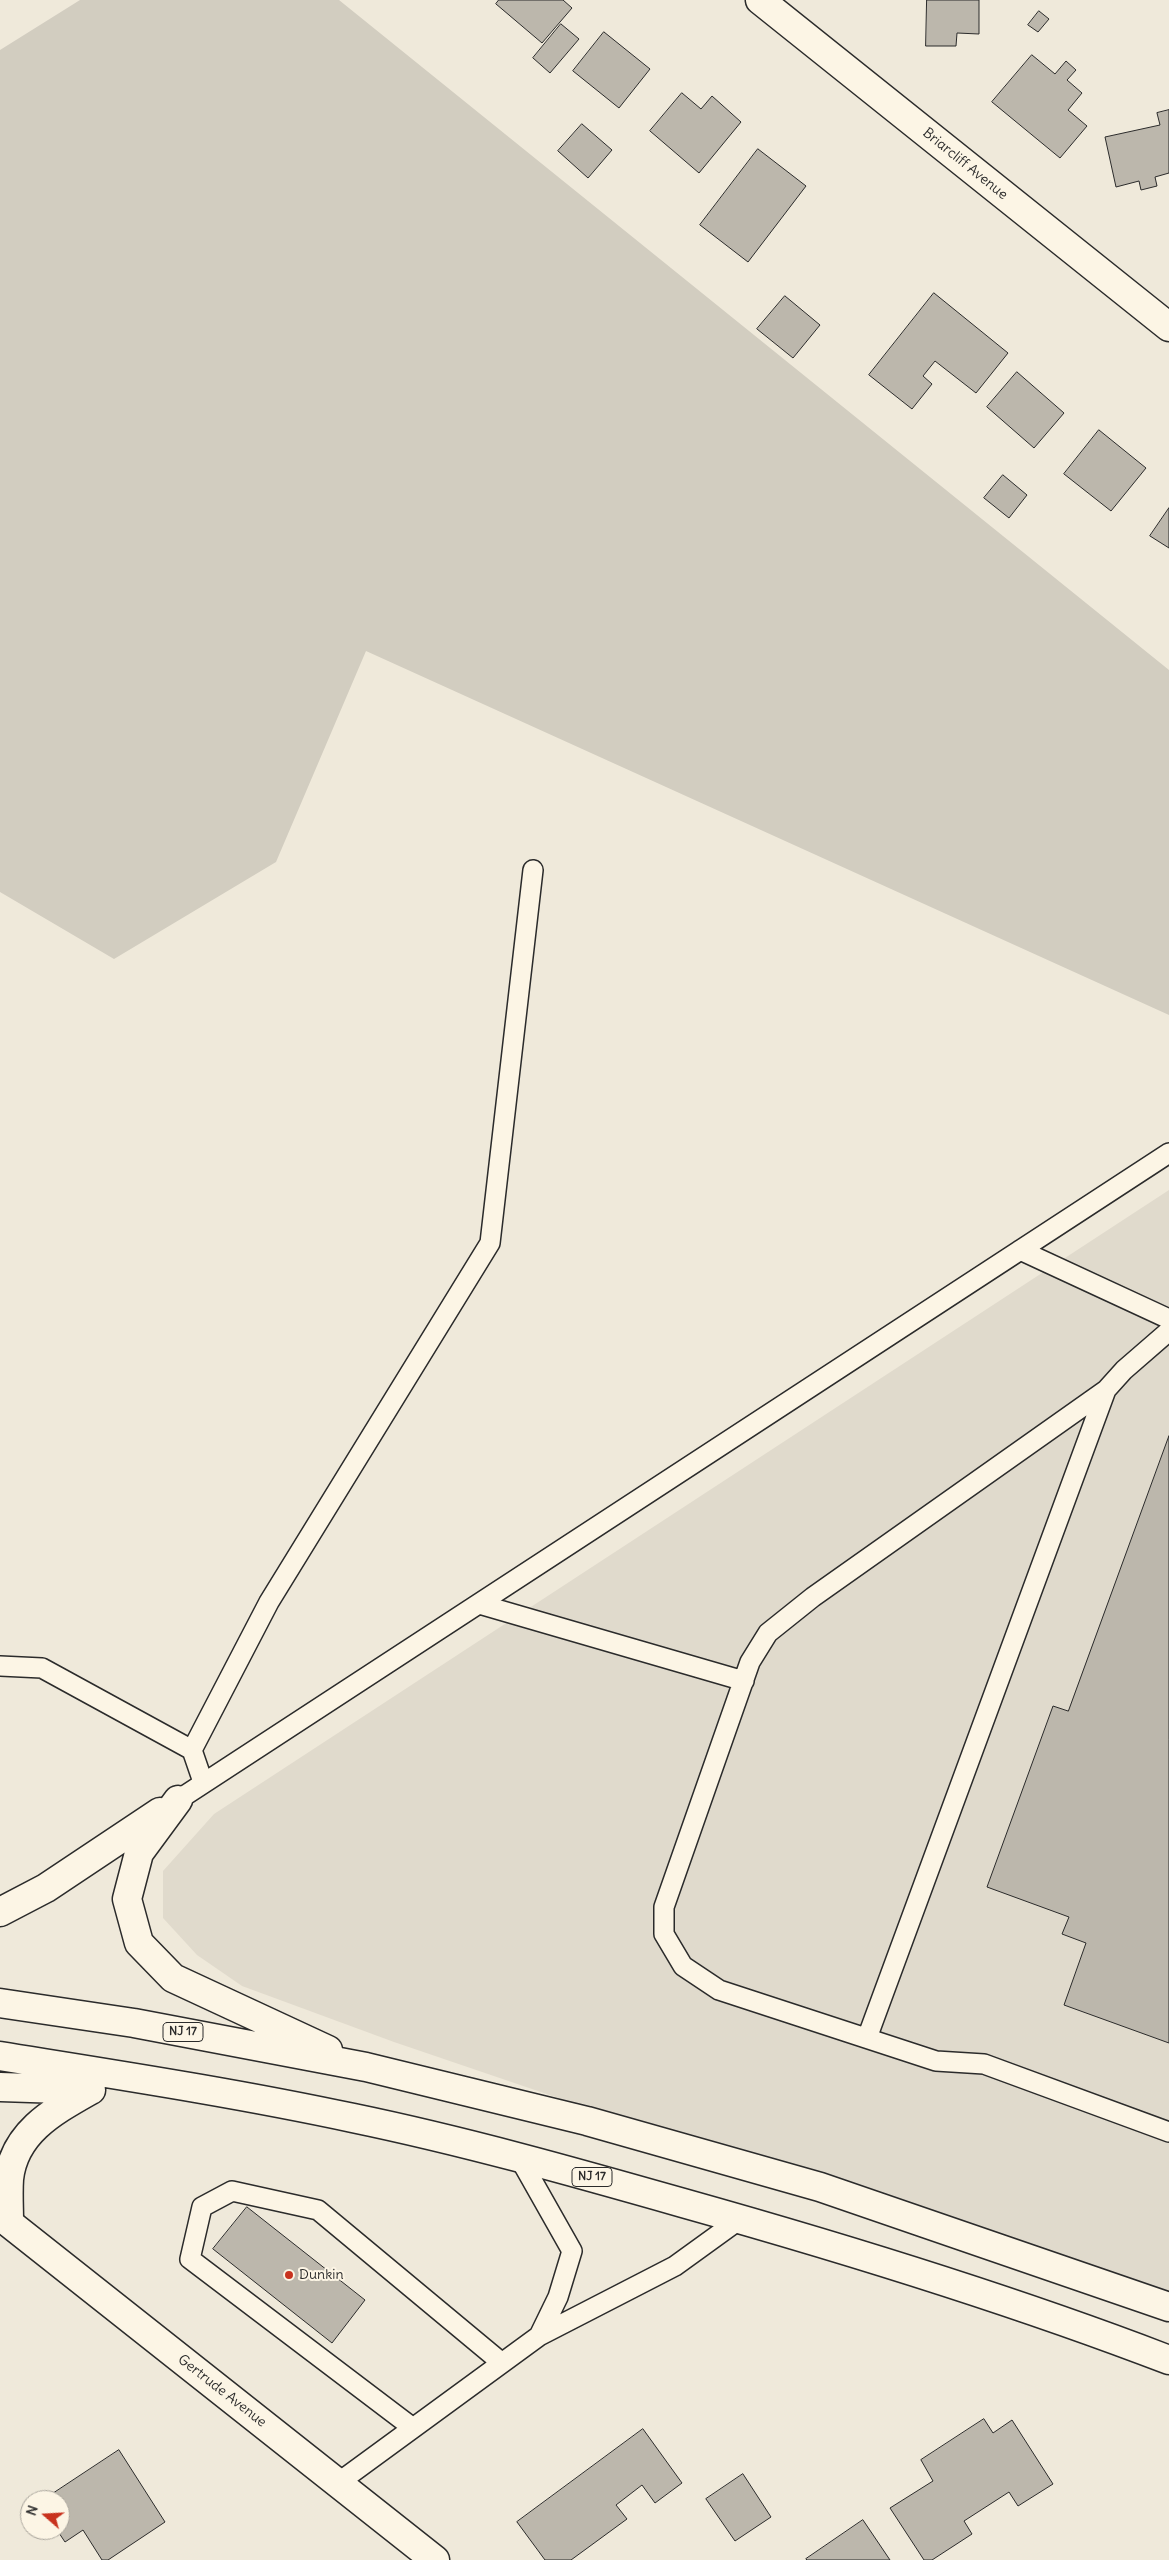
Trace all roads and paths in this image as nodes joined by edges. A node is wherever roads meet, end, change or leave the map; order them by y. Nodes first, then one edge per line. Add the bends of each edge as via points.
1 (775, 5) edge
2 (1169, 327) edge
3 (533, 870) dead end
4 (1169, 1153) edge
5 (1020, 1250) junction
6 (1169, 1320) edge
7 (1169, 1331) edge
8 (1106, 1390) junction
9 (479, 1604) junction
10 (0, 1666) edge
11 (744, 1682) junction
12 (192, 1750) junction
13 (203, 1782) junction
14 (178, 1800) junction
15 (0, 1912) edge
16 (0, 2003) edge
17 (867, 2038) junction
18 (0, 2056) edge
19 (366, 2067) junction
20 (132, 2078) junction
21 (0, 2087) edge
22 (89, 2091) junction
23 (1169, 2132) edge
24 (520, 2159) junction
25 (740, 2219) junction
26 (3, 2222) edge
27 (1169, 2307) edge
28 (539, 2336) junction
29 (1169, 2360) edge
30 (502, 2363) junction
31 (413, 2428) junction
32 (338, 2483) junction
33 (435, 2560) edge

1 - 2 main road, Briarcliff Avenue
3 - 12 lane via 490,1243 269,1602
4 - 5 lane
5 - 6 lane
5 - 9 lane
7 - 8 lane via 1129,1364
8 - 11 lane via 785,1618 768,1634 750,1662
8 - 17 lane
9 - 11 lane
9 - 13 lane
10 - 12 lane via 42,1668
11 - 17 lane via 664,1907 664,1934 683,1966 719,1990
12 - 13 lane
13 - 14 lane
14 - 15 main road via 46,1888
14 - 19 main road via 138,1853 127,1899 139,1943 173,1978
16 - 19 main road, NJ 17 via 134,2023
17 - 23 lane via 936,2060 984,2064
18 - 20 main road, NJ 17
19 - 27 main road, NJ 17 via 587,2122 820,2187
20 - 22 main road
20 - 24 main road, NJ 17 via 355,2118
21 - 22 main road
22 - 26 main road via 29,2131 15,2154
24 - 25 main road, NJ 17
24 - 28 lane via 572,2251 558,2297
25 - 28 lane via 675,2266
25 - 29 main road, NJ 17 via 975,2292
26 - 32 main road, Gertrude Avenue
28 - 30 lane
30 - 31 lane
30 - 31 lane via 318,2210 232,2191 202,2207 190,2259
31 - 32 lane
32 - 33 main road, Gertrude Avenue

